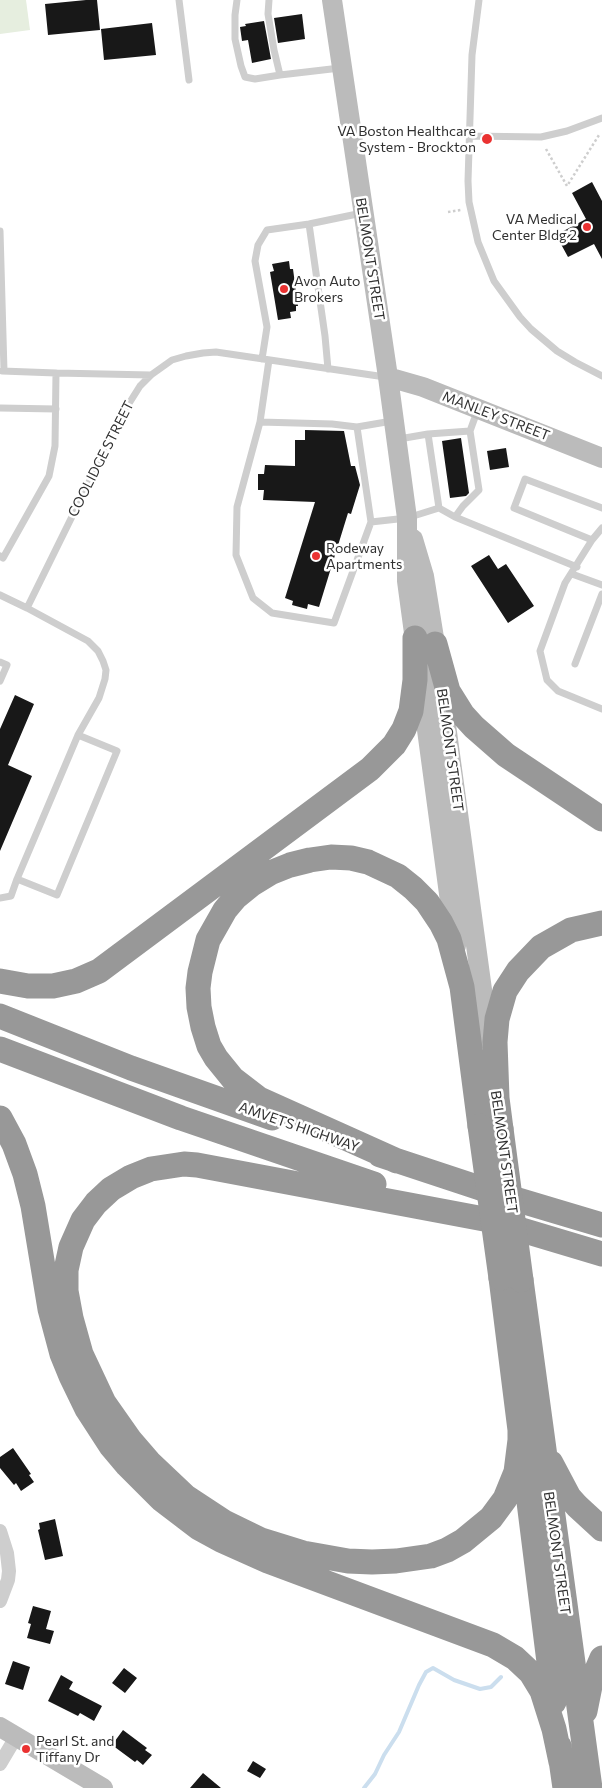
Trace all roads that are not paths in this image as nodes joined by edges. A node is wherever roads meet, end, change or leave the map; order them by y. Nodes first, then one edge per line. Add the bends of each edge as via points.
1 (179, 0) edge
2 (237, 0) edge
3 (269, 0) edge
4 (332, 0) edge
5 (479, 0) edge
6 (342, 67) junction
7 (280, 75) junction
8 (189, 80) dead end
9 (602, 118) edge
10 (469, 136) junction
11 (363, 213) junction
12 (309, 224) junction
13 (0, 231) edge
14 (265, 360) junction
15 (328, 368) junction
16 (2, 371) edge
17 (56, 373) junction
18 (151, 375) junction
19 (602, 376) edge
20 (388, 378) junction
21 (0, 408) edge
22 (56, 409) junction
23 (478, 409) junction
24 (260, 422) junction
25 (357, 427) junction
26 (395, 430) junction
27 (470, 430) junction
28 (428, 434) junction
29 (602, 458) edge
30 (439, 508) junction
31 (602, 508) edge
32 (455, 517) junction
33 (407, 518) junction
34 (371, 522) junction
35 (602, 528) edge
36 (592, 540) junction
37 (0, 556) edge
38 (577, 567) junction
39 (572, 574) junction
40 (602, 586) edge
41 (602, 594) edge
42 (0, 595) edge
43 (27, 608) junction
44 (425, 641) junction
45 (0, 662) edge
46 (575, 664) dead end
47 (0, 681) edge
48 (602, 709) edge
49 (78, 735) junction
50 (602, 819) edge
51 (17, 879) junction
52 (0, 898) edge
53 (602, 923) edge
54 (0, 981) edge
55 (462, 987) junction
56 (0, 1016) edge
57 (0, 1049) edge
58 (497, 1098) junction
59 (0, 1118) edge
60 (491, 1128) junction
61 (397, 1161) junction
62 (546, 1208) junction
63 (602, 1214) edge
64 (484, 1219) junction
65 (602, 1224) edge
66 (602, 1254) edge
67 (530, 1428) junction
68 (602, 1530) edge
69 (0, 1531) edge
70 (0, 1601) edge
71 (602, 1658) edge
72 (8, 1732) edge
73 (585, 1756) junction
74 (561, 1762) junction
75 (0, 1764) edge
76 (103, 1788) edge
77 (565, 1788) edge
78 (590, 1788) edge

1 - 8 lane
2 - 7 lane via 235,39 245,77 255,79
3 - 7 lane via 268,14
4 - 6 main road, BELMONT STREET
5 - 10 lane via 472,47
6 - 7 lane
6 - 11 main road, BELMONT STREET
9 - 10 lane via 541,137
10 - 19 lane via 469,195 473,222 484,261 494,281 520,317 544,341
11 - 12 lane
11 - 20 main road, BELMONT STREET
12 - 14 lane via 267,230 258,245 255,261 267,327
12 - 15 lane
13 - 16 lane
14 - 15 lane, COOLIDGE STREET
14 - 18 lane, COOLIDGE STREET via 203,353 172,360
14 - 24 lane
15 - 20 lane, COOLIDGE STREET
16 - 17 lane
17 - 18 lane
17 - 22 lane
18 - 43 lane, COOLIDGE STREET via 122,413
20 - 23 main road, MANLEY STREET via 423,387
20 - 26 main road, BELMONT STREET
21 - 22 lane
22 - 37 lane via 55,446 49,476 3,558
23 - 27 lane
23 - 29 main road, MANLEY STREET
24 - 25 lane
24 - 34 lane via 237,507 236,554 253,598 272,614 334,623
25 - 26 lane
25 - 34 lane
26 - 28 lane
26 - 33 main road, BELMONT STREET
27 - 28 lane
27 - 32 lane via 479,490
28 - 30 lane
30 - 32 lane
30 - 33 lane
31 - 36 lane via 525,479 514,508
32 - 38 lane
33 - 34 lane
33 - 44 main road, BELMONT STREET via 407,581
35 - 36 lane
36 - 38 lane
38 - 39 lane
39 - 40 lane
39 - 48 lane via 565,583 540,651 546,680 558,691
41 - 46 lane
42 - 43 lane
43 - 49 lane via 88,641 104,661 105,679 99,698
44 - 50 highway via 448,691 474,727 506,755
44 - 54 highway via 411,712 404,729 394,745 370,768 99,971 53,986
44 - 55 main road, BELMONT STREET
44 - 58 main road, BELMONT STREET
45 - 47 lane via 7,665
49 - 51 lane
49 - 51 lane via 118,752 57,895
51 - 52 lane via 11,896
53 - 58 highway via 571,930 541,947 510,982 502,999 495,1031
55 - 60 highway, BELMONT STREET
55 - 61 highway via 449,939 427,902 398,876 351,858 310,860 270,873 236,897 208,940 200,972 199,1008 209,1046 224,1069 259,1099
56 - 61 highway, AMVETS HIGHWAY via 166,1081
57 - 64 highway via 263,1147
58 - 60 highway, BELMONT STREET
59 - 74 highway via 14,1144 33,1206 50,1309 62,1354 87,1409 127,1466 179,1514 228,1544 493,1645 515,1658 531,1673 542,1691
60 - 67 highway, BELMONT STREET, bridge
61 - 62 highway, AMVETS HIGHWAY
62 - 63 highway
62 - 65 highway, AMVETS HIGHWAY
64 - 66 highway
64 - 67 highway via 198,1165 151,1169 111,1189 83,1220 71,1246 66,1270 71,1318 81,1354 104,1403 149,1462 186,1497 224,1522 261,1540 303,1553 372,1562 431,1556 447,1550 491,1518 505,1500 516,1472 520,1440
67 - 68 highway via 563,1487
67 - 73 highway, BELMONT STREET
67 - 74 highway, BELMONT STREET
69 - 70 street via 9,1571
71 - 73 highway via 587,1696
72 - 75 street
72 - 76 main road
73 - 78 highway, BELMONT STREET
74 - 77 highway, BELMONT STREET

